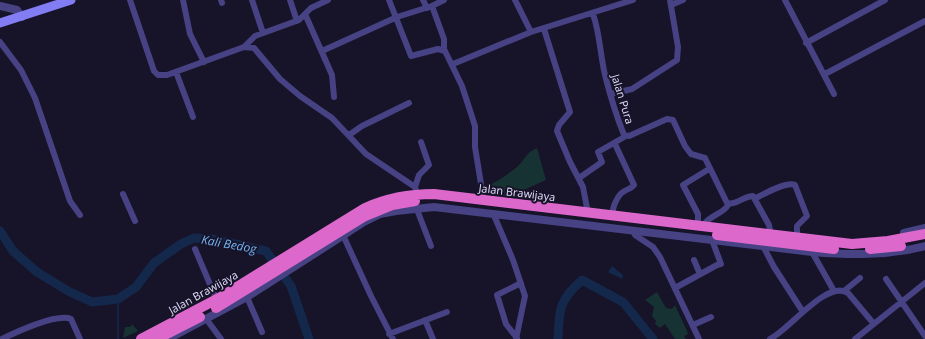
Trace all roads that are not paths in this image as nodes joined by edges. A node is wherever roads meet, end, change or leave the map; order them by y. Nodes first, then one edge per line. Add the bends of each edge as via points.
1 (71, 0) edge
2 (130, 0) edge
3 (184, 0) edge
4 (252, 0) edge
5 (290, 0) edge
6 (328, 0) edge
7 (389, 0) edge
8 (423, 0) edge
9 (444, 0) edge
10 (515, 0) edge
11 (633, 0) edge
12 (683, 0) edge
13 (785, 0) edge
14 (885, 0) edge
15 (670, 2) edge
16 (0, 6) edge
17 (429, 7) junction
18 (306, 14) junction
19 (593, 14) junction
20 (22, 17) junction
21 (397, 17) junction
22 (297, 21) junction
23 (925, 21) edge
24 (0, 23) edge
25 (544, 29) junction
26 (531, 32) junction
27 (263, 33) junction
28 (0, 42) edge
29 (806, 43) junction
30 (244, 47) junction
31 (444, 50) junction
32 (322, 51) junction
33 (204, 62) junction
34 (453, 64) junction
35 (176, 72) junction
36 (825, 74) junction
37 (611, 94) junction
38 (834, 94) dead end
39 (334, 97) dead end
40 (409, 104) dead end
41 (193, 117) dead end
42 (349, 135) junction
43 (626, 136) junction
44 (421, 142) dead end
45 (616, 144) junction
46 (709, 169) junction
47 (579, 178) junction
48 (415, 188) junction
49 (123, 194) dead end
50 (484, 196) junction
51 (756, 198) junction
52 (728, 205) junction
53 (416, 207) junction
54 (587, 208) junction
55 (613, 211) junction
56 (492, 213) junction
57 (80, 215) dead end
58 (135, 221) dead end
59 (702, 222) junction
60 (925, 228) edge
61 (633, 230) junction
62 (770, 230) junction
63 (797, 233) junction
64 (343, 234) junction
65 (925, 234) edge
66 (712, 240) junction
67 (925, 241) edge
68 (431, 246) dead end
69 (763, 246) junction
70 (925, 246) edge
71 (195, 249) dead end
72 (307, 249) junction
73 (812, 252) junction
74 (694, 260) dead end
75 (271, 272) junction
76 (700, 274) junction
77 (860, 278) dead end
78 (886, 279) dead end
79 (521, 283) junction
80 (925, 283) edge
81 (675, 288) junction
82 (844, 290) junction
83 (834, 291) junction
84 (215, 296) junction
85 (247, 297) junction
86 (901, 303) junction
87 (448, 312) dead end
88 (803, 312) junction
89 (711, 317) dead end
90 (207, 320) junction
91 (425, 320) junction
92 (874, 324) junction
93 (176, 325) junction
94 (693, 325) junction
95 (262, 332) dead end
96 (391, 336) edge
97 (925, 336) edge
98 (136, 338) edge
99 (517, 338) edge
100 (2, 339) edge
101 (80, 339) edge
102 (157, 339) edge
103 (168, 339) edge
104 (222, 339) edge
105 (433, 339) edge
106 (699, 339) edge
107 (770, 339) edge
108 (855, 339) edge

1 - 20 main road
2 - 35 street via 154,72 162,76
3 - 33 street via 190,34
4 - 27 street
5 - 22 street
6 - 18 street via 311,8
7 - 21 street
8 - 17 street
9 - 17 street
10 - 26 street
11 - 19 street
12 - 15 street
13 - 29 street
14 - 29 street
15 - 37 street via 678,47 677,60 632,89
16 - 20 street via 17,10
17 - 21 street
17 - 31 street via 444,39
18 - 22 street
18 - 32 street
19 - 25 street
19 - 37 street, Jalan Pura
20 - 24 main road
21 - 31 street via 411,56 438,49
21 - 32 street
22 - 27 street
23 - 36 street
25 - 26 street
25 - 47 street via 570,112 557,131
26 - 34 street
27 - 30 street via 255,36
28 - 57 street via 21,70 32,91 70,201
29 - 36 street
30 - 33 street
30 - 42 street via 258,50 280,79 332,118
31 - 34 street
32 - 39 street via 332,75
33 - 35 street
34 - 50 street via 475,126 475,146
35 - 41 street
36 - 38 street
37 - 43 street, Jalan Pura via 615,112
40 - 42 street via 362,126
42 - 48 street via 375,161
43 - 45 street
43 - 46 street, Jalan Pura via 670,118 676,123 691,154 703,157
44 - 48 street via 429,165 419,175
45 - 47 street via 598,152 602,162
45 - 55 street via 634,185 621,193
46 - 52 street, Jalan Pura
46 - 59 street via 683,185
47 - 54 street via 585,191
48 - 50 street
48 - 72 street via 373,200
49 - 58 street
50 - 54 street
51 - 52 street via 747,196
51 - 62 street
51 - 63 street via 777,187 795,185 807,216 797,226
52 - 59 street
53 - 56 street
53 - 64 street via 380,214
53 - 68 street
54 - 55 street
55 - 59 street
56 - 61 street
56 - 79 street
59 - 62 street
60 - 63 street via 887,236 853,239
61 - 66 street
61 - 81 street via 635,235 653,247
62 - 63 street
64 - 67 highway, Jalan Brawijaya via 378,209 414,201 434,201 852,250 887,249
64 - 72 highway, Jalan Brawijaya
64 - 96 street
65 - 72 highway, Jalan Brawijaya via 852,244 423,194 377,202
66 - 69 street
66 - 76 street via 721,264
69 - 73 street
69 - 88 street
70 - 73 street via 882,254
71 - 84 street
72 - 75 highway, Jalan Brawijaya
73 - 83 street
74 - 76 street
75 - 84 highway
75 - 85 street
75 - 93 highway, Jalan Brawijaya via 226,303
76 - 81 street
77 - 82 street
78 - 86 street
79 - 99 street via 525,296
79 - 99 street via 497,295 506,324
80 - 86 street
81 - 94 street
82 - 83 street
82 - 92 street
83 - 88 street via 822,296
84 - 98 highway
85 - 90 street
85 - 95 street
86 - 92 street
86 - 97 street
87 - 91 street
88 - 107 street via 792,324
89 - 94 street
90 - 103 street
90 - 104 street
91 - 96 street
91 - 105 street
92 - 108 street
93 - 98 highway, Jalan Brawijaya
93 - 102 highway, Jalan Brawijaya
94 - 106 street
100 - 101 street via 27,328 63,318 71,319

